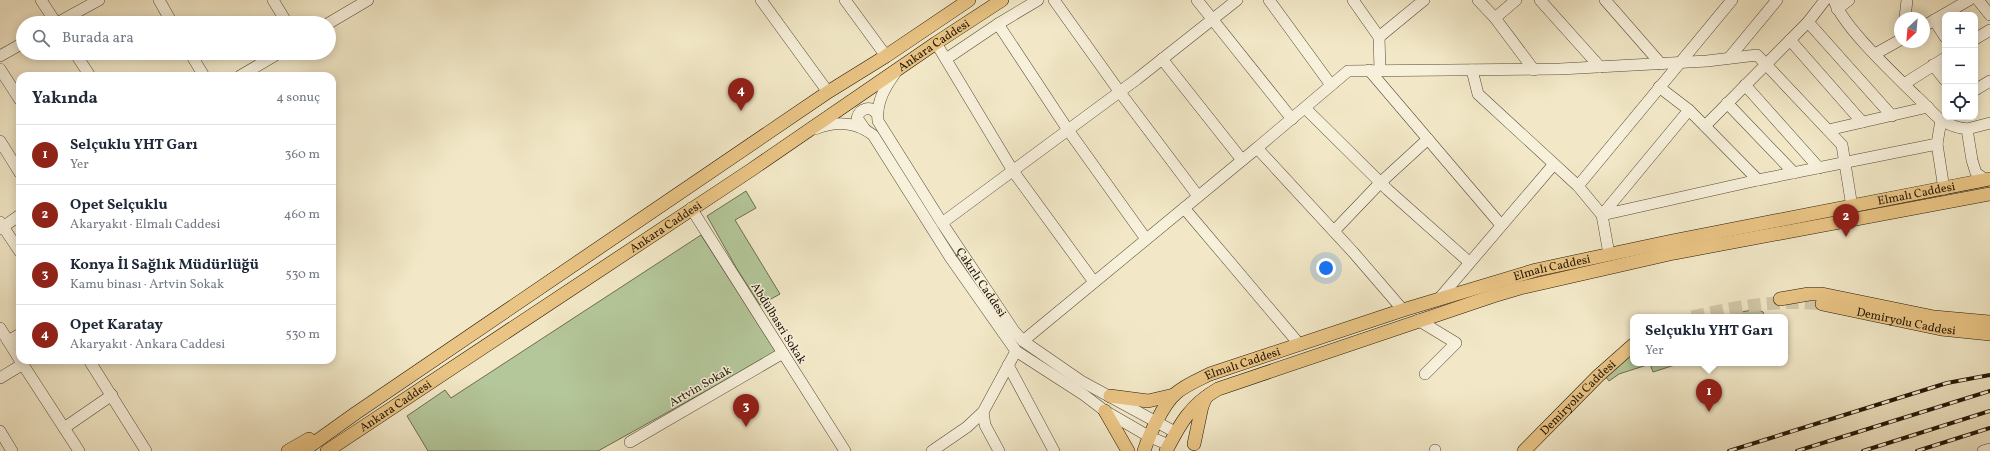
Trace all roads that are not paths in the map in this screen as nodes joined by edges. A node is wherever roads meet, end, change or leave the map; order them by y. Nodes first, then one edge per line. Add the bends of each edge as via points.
1 (41, 0) edge
2 (99, 0) edge
3 (159, 0) edge
4 (273, 0) edge
5 (368, 0) edge
6 (761, 0) edge
7 (844, 0) edge
8 (969, 0) edge
9 (1002, 0) edge
10 (1038, 0) edge
11 (1054, 0) edge
12 (1197, 0) edge
13 (1237, 0) edge
14 (1269, 0) edge
15 (1353, 0) edge
16 (1424, 0) edge
17 (1478, 0) edge
18 (1516, 0) edge
19 (1540, 0) edge
20 (1605, 0) edge
21 (1732, 0) edge
22 (1777, 0) edge
23 (1825, 0) edge
24 (1849, 0) edge
25 (1907, 0) edge
26 (1969, 0) edge
27 (1978, 0) edge
28 (1836, 5) edge
29 (1906, 12) edge
30 (1990, 15) edge
31 (51, 16) edge
32 (69, 16) edge
33 (168, 16) edge
34 (283, 16) edge
35 (1495, 18) junction
36 (336, 19) edge
37 (1213, 19) junction
38 (1934, 20) junction
39 (1808, 22) junction
40 (1930, 22) edge
41 (998, 24) junction
42 (1990, 30) edge
43 (1942, 32) edge
44 (1379, 37) junction
45 (1978, 37) edge
46 (1790, 40) junction
47 (936, 43) junction
48 (1894, 43) edge
49 (16, 47) edge
50 (1875, 54) junction
51 (0, 56) edge
52 (886, 56) junction
53 (1729, 58) junction
54 (946, 59) junction
55 (1162, 59) junction
56 (80, 60) edge
57 (194, 60) edge
58 (267, 60) edge
59 (1942, 60) edge
60 (1679, 63) junction
61 (1661, 64) junction
62 (1766, 64) junction
63 (1933, 65) junction
64 (1600, 67) junction
65 (0, 69) edge
66 (898, 69) junction
67 (1375, 70) junction
68 (1472, 70) junction
69 (1534, 70) junction
70 (87, 72) edge
71 (202, 72) edge
72 (247, 72) edge
73 (1942, 76) edge
74 (1990, 81) edge
75 (1904, 84) junction
76 (1331, 85) junction
77 (1745, 85) junction
78 (1659, 87) junction
79 (1978, 88) edge
80 (1119, 91) junction
81 (828, 92) junction
82 (16, 94) edge
83 (1727, 103) junction
84 (1928, 107) junction
85 (1305, 108) junction
86 (1689, 110) junction
87 (877, 114) junction
88 (1892, 116) junction
89 (1292, 119) junction
90 (1941, 120) junction
91 (1862, 122) junction
92 (1976, 122) edge
93 (1990, 123) edge
94 (1705, 126) junction
95 (864, 128) junction
96 (1967, 129) junction
97 (1068, 130) junction
98 (1828, 130) junction
99 (802, 134) junction
100 (1428, 139) junction
101 (0, 141) edge
102 (1937, 144) junction
103 (1257, 148) junction
104 (1242, 160) junction
105 (1845, 163) junction
106 (1554, 164) junction
107 (16, 167) edge
108 (1819, 168) junction
109 (1013, 171) junction
110 (1794, 173) junction
111 (1758, 180) junction
112 (1988, 180) edge
113 (1380, 183) junction
114 (1578, 186) junction
115 (1944, 189) junction
116 (1989, 195) edge
117 (1198, 196) junction
118 (1852, 207) junction
119 (691, 208) junction
120 (1184, 208) junction
121 (1602, 216) junction
122 (16, 217) edge
123 (942, 223) junction
124 (1501, 225) junction
125 (1, 226) edge
126 (1334, 231) junction
127 (1146, 239) junction
128 (16, 247) edge
129 (1609, 254) junction
130 (1469, 262) junction
131 (1094, 282) junction
132 (1780, 299) dead end
133 (1438, 300) junction
134 (1822, 304) tunnel mouth
135 (1403, 310) junction
136 (1418, 320) junction
137 (1990, 322) edge
138 (0, 328) edge
139 (1990, 334) edge
140 (16, 336) edge
141 (8, 341) junction
142 (1023, 341) junction
143 (1300, 345) junction
144 (1630, 348) edge
145 (1016, 351) junction
146 (16, 353) edge
147 (783, 354) junction
148 (16, 364) edge
149 (23, 364) edge
150 (92, 364) edge
151 (1008, 365) junction
152 (2, 373) edge
153 (1425, 374) dead end
154 (1174, 395) junction
155 (1208, 395) junction
156 (112, 396) junction
157 (1110, 396) junction
158 (1105, 411) junction
159 (983, 412) junction
160 (356, 413) junction
161 (379, 418) junction
162 (1157, 422) junction
163 (64, 428) junction
164 (0, 431) edge
165 (1175, 432) junction
166 (1150, 437) junction
167 (630, 442) dead end
168 (1194, 444) dead end
169 (1168, 448) edge
170 (1990, 449) edge
171 (12, 451) edge
172 (79, 451) edge
173 (146, 451) edge
174 (288, 451) edge
175 (303, 451) edge
176 (327, 451) edge
177 (343, 451) edge
178 (845, 451) edge
179 (932, 451) edge
180 (999, 451) edge
181 (1054, 451) edge
182 (1128, 451) edge
183 (1144, 451) edge
184 (1524, 451) edge
185 (1983, 451) edge

1 - 31 street
2 - 32 street
3 - 33 street
4 - 34 street
5 - 36 street
6 - 81 street
7 - 52 street
8 - 52 main road, Ankara Caddesi
9 - 47 main road, Ankara Caddesi
10 - 41 street
11 - 80 street
12 - 37 street
13 - 37 street
14 - 76 street
15 - 44 street
16 - 44 street
17 - 35 street
18 - 35 street
19 - 64 street
20 - 61 street
21 - 60 street
22 - 53 street
23 - 39 street
24 - 28 street
25 - 29 street
26 - 38 street
27 - 30 street
28 - 50 street
35 - 69 street
37 - 55 street
37 - 89 street
38 - 40 street
38 - 43 street
39 - 46 street
39 - 88 street
41 - 54 street
41 - 97 street
42 - 45 street
44 - 67 street
46 - 62 street
46 - 91 street
47 - 54 street
47 - 66 main road, Ankara Caddesi
48 - 50 street
49 - 51 street
50 - 75 street
52 - 81 main road, Ankara Caddesi
53 - 60 street
53 - 62 street via 1757,55
54 - 109 street
55 - 80 street
55 - 104 street
56 - 70 street
57 - 71 street
58 - 72 street
59 - 63 street
60 - 61 street
60 - 78 street
61 - 64 street
62 - 77 street
62 - 98 street
63 - 73 street
63 - 75 street
64 - 69 street
65 - 82 street
66 - 87 street via 883,92
66 - 99 main road, Ankara Caddesi
67 - 68 street
67 - 76 street via 1348,70
67 - 100 street
68 - 69 street
68 - 106 street via 1478,94
74 - 79 street
75 - 84 street
76 - 85 street
77 - 83 street
77 - 108 street
78 - 86 street
78 - 114 street
80 - 97 street
80 - 117 street
81 - 160 main road, Ankara Caddesi
83 - 94 street
83 - 110 street
84 - 88 street
84 - 90 street
85 - 89 street
85 - 113 street
86 - 94 street
86 - 121 street
87 - 95 street via 870,108 859,113 857,118
87 - 123 street, Çakırlı Caddesi via 882,129
88 - 91 street
89 - 103 street
90 - 96 street
90 - 102 street
91 - 98 street
92 - 93 street
92 - 96 street
94 - 111 street
95 - 99 street via 839,123
95 - 145 street, Çakırlı Caddesi via 873,135 950,257
96 - 112 street via 1976,173
97 - 109 street
97 - 127 street
98 - 105 street via 1842,145
99 - 119 main road, Ankara Caddesi
100 - 113 street
100 - 124 street
101 - 107 street
102 - 105 street
102 - 115 street
103 - 104 street
103 - 126 street
104 - 117 street
105 - 108 street
105 - 118 street
106 - 114 street
106 - 124 street
108 - 110 street
109 - 123 street
109 - 131 street
110 - 111 street
111 - 121 street
112 - 115 main road, Elmalı Caddesi
113 - 126 street
113 - 130 street
114 - 121 street
115 - 118 main road, Elmalı Caddesi
116 - 136 main road, Elmalı Caddesi via 1674,253 1520,288
117 - 120 street
118 - 129 main road, Elmalı Caddesi
119 - 147 street, Abdülbasri Sokak
119 - 161 main road, Ankara Caddesi
120 - 127 street
120 - 143 street
121 - 129 street
122 - 125 street
123 - 142 street, Çakırlı Caddesi
124 - 130 street
125 - 128 street
126 - 135 street
127 - 131 street
129 - 133 main road, Elmalı Caddesi via 1504,279
130 - 133 street
131 - 142 street
132 - 137 main road via 1822,294 1934,317
133 - 135 main road, Elmalı Caddesi
134 - 139 main road, Demiryolu Caddesi via 1941,329
135 - 143 main road, Elmalı Caddesi
136 - 153 street via 1456,343
136 - 155 main road, Elmalı Caddesi via 1229,384
138 - 141 street
140 - 141 street
141 - 146 street
142 - 157 street, Çakırlı Caddesi via 1081,381
143 - 154 main road, Elmalı Caddesi via 1210,374
144 - 184 main road, Demiryolu Caddesi via 1598,376
145 - 151 street
145 - 158 street, Çakırlı Caddesi
147 - 167 street, Artvin Sokak
147 - 178 street, Abdülbasri Sokak
148 - 152 street
149 - 163 street
150 - 156 street
151 - 159 street
151 - 181 street
154 - 157 main road via 1148,401
154 - 162 main road, Elmalı Caddesi
155 - 165 main road, Elmalı Caddesi via 1192,409
155 - 168 main road via 1202,406
156 - 163 street
156 - 173 street
157 - 162 street, Çakırlı Caddesi
158 - 166 street, Çakırlı Caddesi
158 - 182 main road
159 - 179 street via 967,427
159 - 180 street via 985,425
160 - 174 main road
160 - 175 main road, Ankara Caddesi
161 - 176 main road, Ankara Caddesi
161 - 177 main road
162 - 165 street, Çakırlı Caddesi
162 - 166 main road, Elmalı Caddesi
163 - 172 street
164 - 171 street
165 - 169 main road, Elmalı Caddesi
166 - 169 street, Çakırlı Caddesi
166 - 183 main road
170 - 185 street

